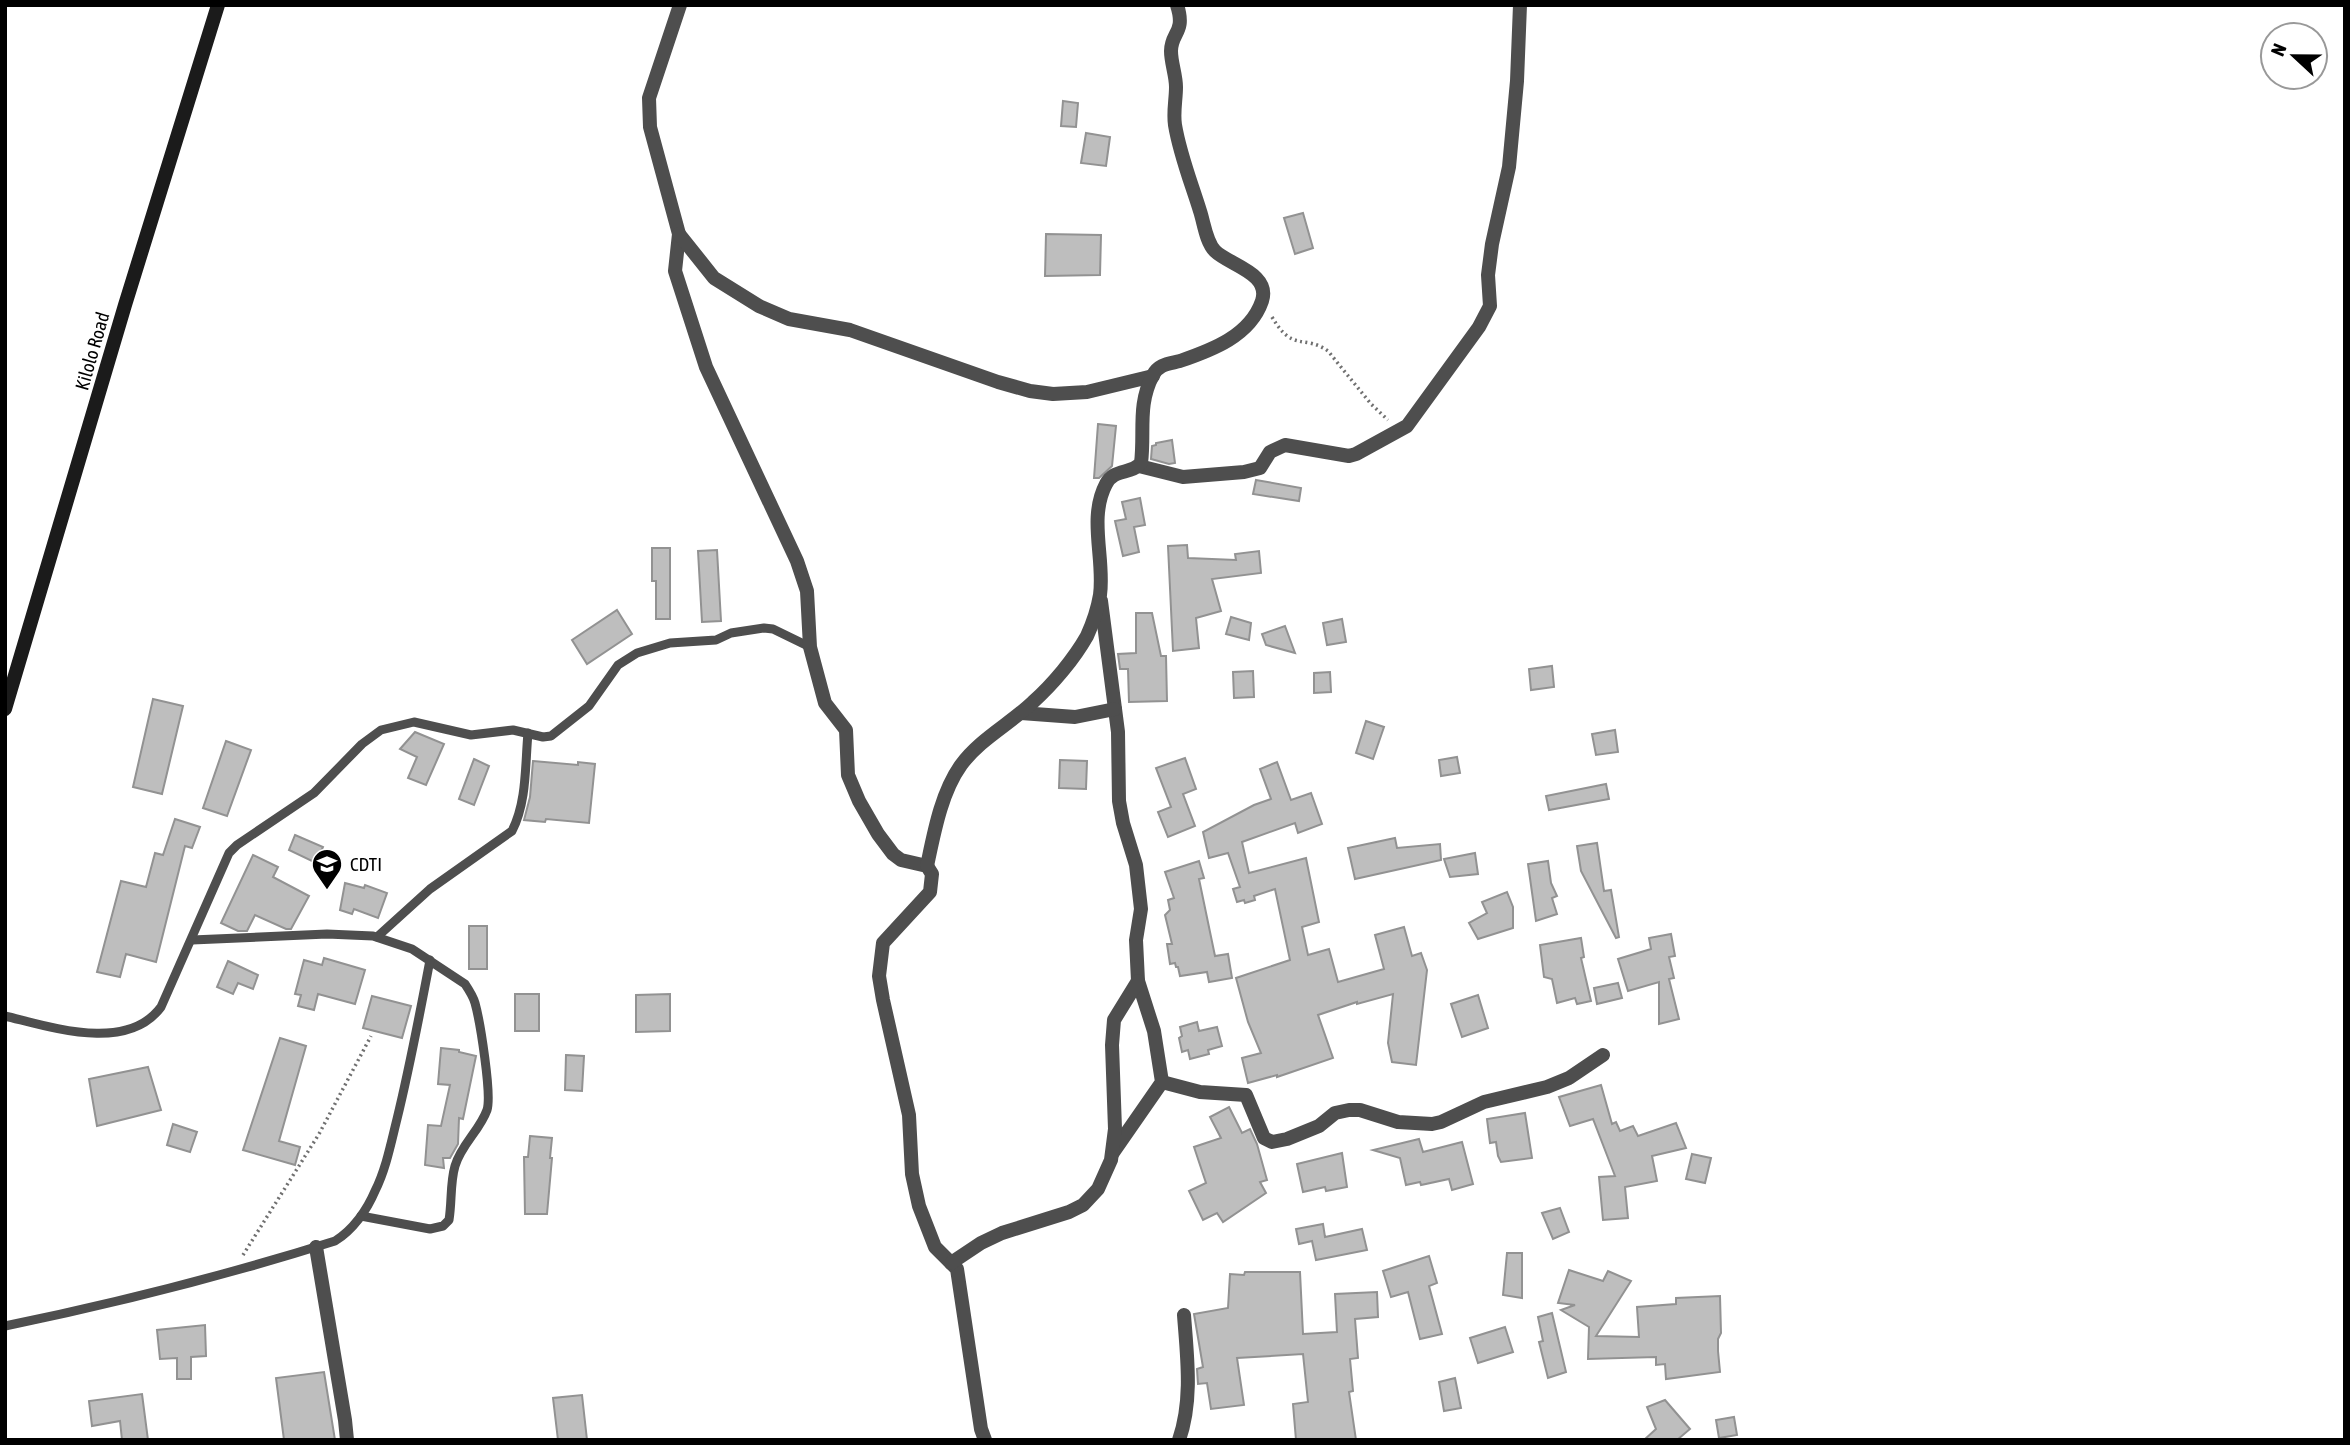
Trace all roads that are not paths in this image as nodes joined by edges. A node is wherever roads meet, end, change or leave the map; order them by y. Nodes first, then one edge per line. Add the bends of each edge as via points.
1 (218, 5) edge
2 (680, 5) edge
3 (1177, 5) edge
4 (1520, 5) edge
5 (678, 234) junction
6 (1153, 376) junction
7 (1139, 466) junction
8 (1100, 595) junction
9 (810, 648) junction
10 (5, 709) edge
11 (1115, 709) junction
12 (1021, 713) junction
13 (528, 733) junction
14 (928, 866) junction
15 (377, 937) junction
16 (192, 940) junction
17 (430, 960) junction
18 (1138, 981) junction
19 (5, 1016) edge
20 (1603, 1055) dead end
21 (1162, 1082) junction
22 (1112, 1154) junction
23 (360, 1216) junction
24 (316, 1247) junction
25 (951, 1263) junction
26 (1184, 1314) dead end
27 (5, 1326) edge
28 (346, 1440) edge
29 (985, 1440) edge
30 (1179, 1440) edge

1 - 10 main road, Kilolo Road
2 - 5 street via 648,112
3 - 6 street via 1181,20 1171,51 1176,86 1174,122 1184,165 1213,248 1243,267 1264,292 1246,327 1222,345 1163,365
4 - 7 street via 1509,167 1492,244 1490,306 1406,426 1349,456 1285,445 1270,453 1260,468 1244,472 1183,477
5 - 6 street via 720,283 759,306 789,319 850,330 998,382 1053,394 1087,392
5 - 9 street via 675,271 706,367 807,591
6 - 7 street via 1143,400
7 - 8 street via 1114,474 1100,501
8 - 11 street
8 - 12 street via 1087,635 1069,663
9 - 13 lane via 764,628 716,640 655,646 621,663 589,706 561,730 543,737
9 - 14 street via 825,703 846,730 848,775 859,801 893,854
11 - 12 street via 1075,717
11 - 18 street via 1119,801 1136,865 1141,909 1136,940
12 - 14 street via 979,745 961,766 947,791
13 - 15 lane via 523,789 512,831 430,889
13 - 16 lane via 513,730 471,736 414,722 381,730 314,793 229,853
14 - 25 street via 930,892 887,936 879,976 909,1115 919,1206 935,1247
15 - 16 lane via 327,934
15 - 17 lane
16 - 19 lane via 161,1007 136,1027 73,1032
17 - 23 lane via 390,1147 375,1191
17 - 23 lane via 465,984 475,1002 488,1109 455,1164 449,1220 443,1226 430,1229
18 - 21 street via 1154,1031
18 - 22 street via 1114,1020
20 - 21 street via 1569,1078 1484,1102 1441,1122 1398,1122 1349,1110 1272,1142 1264,1138 1246,1095 1200,1092
21 - 22 street
22 - 25 street via 1098,1189 1083,1205 1002,1233
23 - 24 lane via 344,1236
24 - 27 lane via 90,1309
24 - 28 street
25 - 29 street via 957,1269
26 - 30 street via 1188,1383

